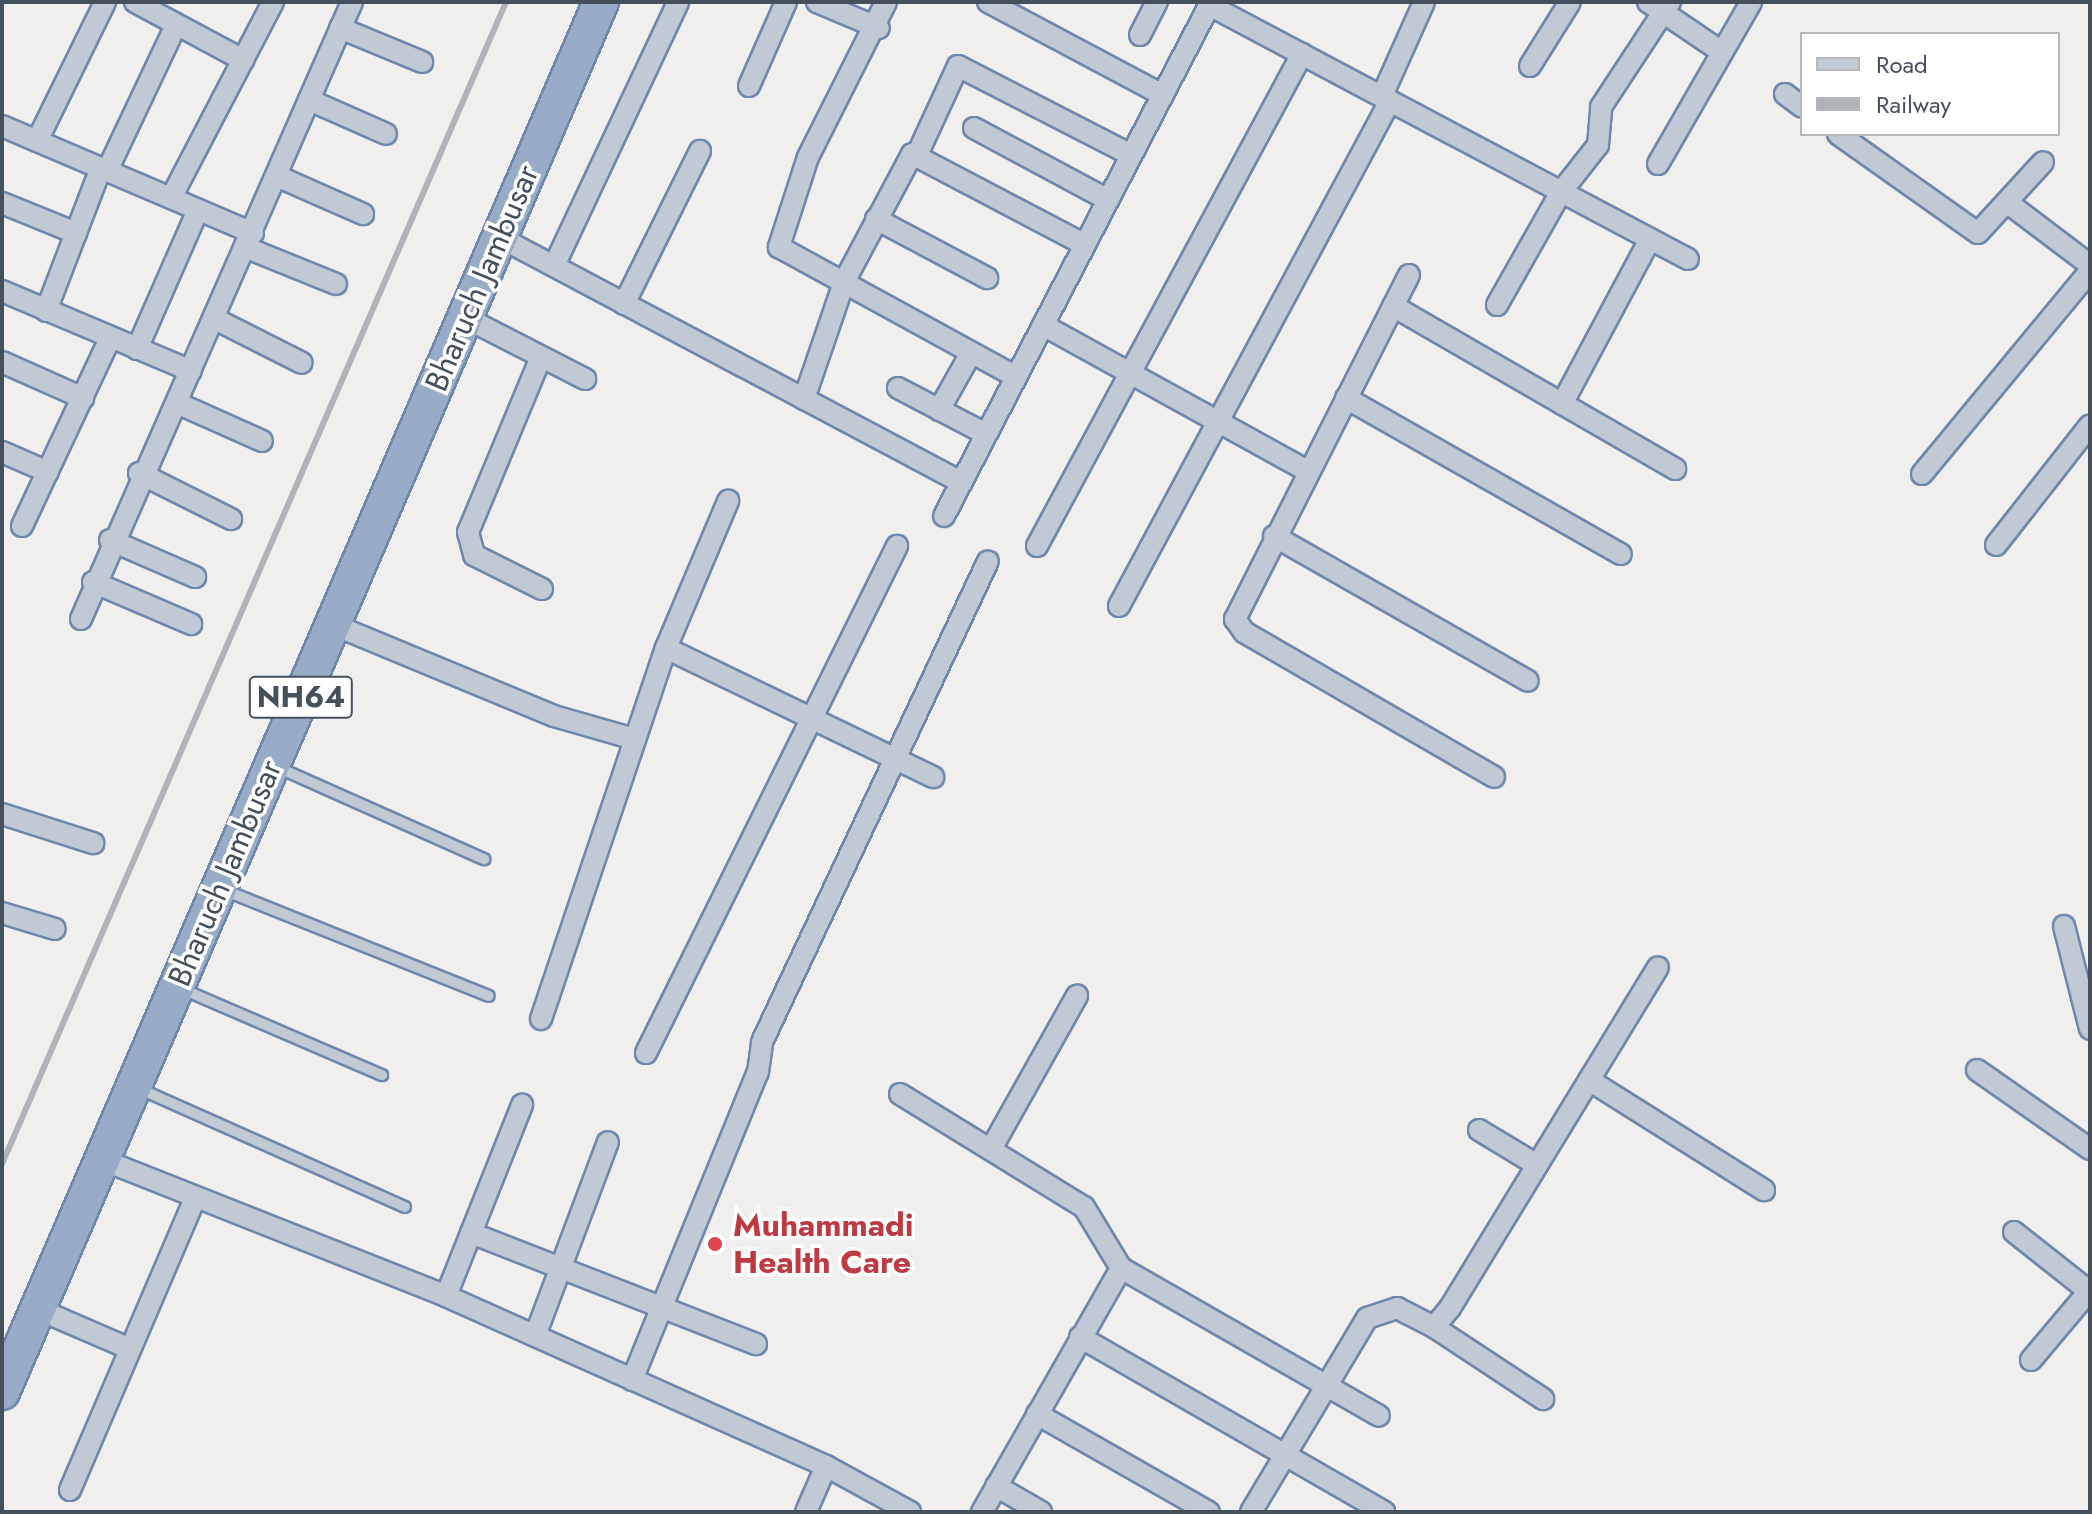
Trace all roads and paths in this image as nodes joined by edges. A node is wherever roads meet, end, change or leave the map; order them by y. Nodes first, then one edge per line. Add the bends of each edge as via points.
1 (105, 2) edge
2 (135, 2) edge
3 (273, 2) edge
4 (352, 2) edge
5 (601, 2) edge
6 (678, 2) edge
7 (786, 2) edge
8 (817, 2) edge
9 (886, 2) edge
10 (988, 2) edge
11 (1157, 2) edge
12 (1424, 2) edge
13 (1570, 2) edge
14 (1751, 2) edge
15 (1210, 4) edge
16 (1661, 5) edge
17 (176, 25) junction
18 (340, 28) junction
19 (879, 28) junction
20 (1140, 35) dead end
21 (1719, 50) junction
22 (1302, 54) junction
23 (243, 60) junction
24 (422, 62) dead end
25 (1530, 66) dead end
26 (749, 86) dead end
27 (1785, 94) dead end
28 (1163, 95) junction
29 (1386, 98) junction
30 (309, 100) junction
31 (1800, 105) edge
32 (2, 126) edge
33 (974, 128) dead end
34 (386, 134) dead end
35 (1841, 136) edge
36 (37, 141) junction
37 (700, 151) dead end
38 (917, 155) junction
39 (1131, 155) junction
40 (2043, 162) dead end
41 (1658, 164) dead end
42 (104, 170) junction
43 (279, 177) junction
44 (1561, 192) junction
45 (171, 198) junction
46 (1108, 200) junction
47 (2, 203) edge
48 (2008, 203) junction
49 (198, 210) junction
50 (363, 214) dead end
51 (876, 219) junction
52 (76, 233) junction
53 (499, 237) junction
54 (1650, 239) junction
55 (250, 241) junction
56 (1085, 245) junction
57 (1688, 259) dead end
58 (554, 266) junction
59 (2090, 268) edge
60 (1409, 275) dead end
61 (987, 278) dead end
62 (844, 282) junction
63 (336, 284) dead end
64 (2, 291) edge
65 (624, 304) junction
66 (1497, 305) dead end
67 (1393, 306) junction
68 (46, 311) junction
69 (466, 318) junction
70 (215, 319) junction
71 (1043, 325) junction
72 (110, 338) junction
73 (137, 349) junction
74 (971, 353) junction
75 (541, 357) junction
76 (2, 362) edge
77 (302, 363) dead end
78 (191, 371) junction
79 (1130, 372) junction
80 (1016, 377) junction
81 (585, 379) dead end
82 (898, 388) dead end
83 (83, 398) junction
84 (1346, 398) junction
85 (804, 399) junction
86 (177, 403) junction
87 (1562, 404) junction
88 (939, 410) junction
89 (1216, 418) junction
90 (2090, 425) edge
91 (986, 434) junction
92 (262, 441) dead end
93 (2, 452) edge
94 (1675, 469) dead end
95 (1308, 471) junction
96 (48, 472) junction
97 (139, 473) junction
98 (1922, 474) dead end
99 (961, 482) junction
100 (728, 501) dead end
101 (944, 516) dead end
102 (231, 519) dead end
103 (22, 526) dead end
104 (1274, 536) junction
105 (110, 540) junction
106 (1996, 545) dead end
107 (897, 546) dead end
108 (1037, 546) dead end
109 (1621, 554) dead end
110 (988, 561) dead end
111 (195, 577) dead end
112 (93, 582) junction
113 (542, 589) dead end
114 (1119, 606) dead end
115 (81, 619) dead end
116 (191, 624) dead end
117 (332, 624) junction
118 (666, 648) junction
119 (1528, 681) dead end
120 (810, 718) junction
121 (634, 739) junction
122 (895, 759) junction
123 (271, 765) junction
124 (933, 777) dead end
125 (1494, 777) dead end
126 (2, 814) edge
127 (93, 843) dead end
128 (484, 859) dead end
129 (218, 888) junction
130 (2, 913) edge
131 (2064, 926) dead end
132 (55, 929) dead end
133 (1658, 967) dead end
134 (176, 986) junction
135 (489, 996) dead end
136 (1077, 996) dead end
137 (541, 1019) dead end
138 (2090, 1029) edge
139 (646, 1053) dead end
140 (1977, 1070) dead end
141 (382, 1075) dead end
142 (1589, 1080) junction
143 (133, 1086) junction
144 (900, 1094) dead end
145 (522, 1105) dead end
146 (1479, 1130) dead end
147 (608, 1142) dead end
148 (991, 1149) junction
149 (2090, 1149) edge
150 (103, 1160) junction
151 (1537, 1165) junction
152 (1764, 1190) dead end
153 (195, 1199) junction
154 (405, 1207) dead end
155 (2014, 1232) dead end
156 (471, 1233) junction
157 (560, 1268) junction
158 (1121, 1268) junction
159 (2090, 1291) edge
160 (446, 1296) junction
161 (660, 1308) junction
162 (40, 1310) junction
163 (1434, 1327) junction
164 (535, 1336) junction
165 (1080, 1337) junction
166 (756, 1344) dead end
167 (130, 1349) junction
168 (2031, 1360) dead end
169 (632, 1380) junction
170 (1324, 1383) junction
171 (2, 1392) edge
172 (1543, 1399) dead end
173 (1037, 1414) junction
174 (1379, 1416) dead end
175 (1283, 1455) junction
176 (826, 1466) junction
177 (996, 1486) junction
178 (70, 1490) dead end
179 (806, 1512) edge
180 (910, 1512) edge
181 (982, 1512) edge
182 (1041, 1512) edge
183 (1209, 1512) edge
184 (1251, 1512) edge
185 (1384, 1512) edge

1 - 36 street
2 - 17 street
3 - 23 street
4 - 18 street
5 - 53 highway, Bharuch Jambusar / NH64
6 - 58 street
7 - 26 street
8 - 19 street
9 - 19 street
10 - 28 street
11 - 20 street
12 - 29 street
13 - 25 street
14 - 21 street
15 - 22 street
15 - 28 street
16 - 21 street
16 - 44 street via 1601,107 1598,145
17 - 23 street
17 - 42 street
18 - 24 street
18 - 30 street
19 - 62 street via 808,157 779,247
21 - 41 street
22 - 29 street
22 - 79 street
23 - 45 street
27 - 31 street
28 - 39 street
29 - 44 street
29 - 89 street
30 - 34 street
30 - 43 street
32 - 36 street
33 - 46 street
35 - 48 street via 1971,232 1983,231
36 - 42 street
37 - 65 street
38 - 39 street via 958,66
38 - 51 street via 906,159
38 - 56 street
39 - 46 street
40 - 48 street
42 - 45 street
42 - 52 street
43 - 50 street
43 - 55 street
44 - 54 street
44 - 66 street
45 - 49 street
46 - 56 street
47 - 52 street
48 - 59 street
49 - 55 street
49 - 73 street
51 - 61 street
51 - 62 street
52 - 68 street
53 - 58 street
53 - 69 highway, Bharuch Jambusar / NH64
54 - 57 street
54 - 87 street
55 - 63 street
55 - 70 street
56 - 71 street
58 - 65 street
59 - 98 street
60 - 67 street
62 - 74 street
62 - 85 street
64 - 68 street
65 - 85 street
67 - 84 street
67 - 87 street
68 - 72 street
69 - 75 street
69 - 117 highway, Bharuch Jambusar / NH64
70 - 77 street
70 - 78 street
71 - 79 street
71 - 80 street
72 - 73 street
72 - 83 street
73 - 78 street
74 - 80 street
74 - 88 street
75 - 81 street
75 - 113 street via 468,532 474,555
76 - 83 street
78 - 86 street
79 - 89 street
79 - 108 street
80 - 91 street
82 - 88 street
83 - 96 street
84 - 95 street
84 - 109 street
85 - 99 street
86 - 92 street
86 - 97 street
87 - 94 street
88 - 91 street
89 - 95 street
89 - 114 street
90 - 106 street
91 - 99 street
93 - 96 street
95 - 104 street
96 - 103 street
97 - 102 street
97 - 105 street
99 - 101 street
100 - 118 street
104 - 119 street
104 - 125 street via 1236,610 1238,626
105 - 111 street
105 - 112 street
107 - 120 street
110 - 122 street
112 - 115 street
112 - 116 street
117 - 121 street via 554,716
117 - 123 highway, Bharuch Jambusar / NH64
118 - 120 street
118 - 121 street
120 - 122 street
120 - 139 street
121 - 137 street
122 - 124 street
122 - 161 street via 762,1042 758,1072
123 - 128 lane
123 - 129 highway, Bharuch Jambusar / NH64
126 - 127 street
129 - 134 highway, Bharuch Jambusar / NH64
129 - 135 lane
130 - 132 street
131 - 138 street
133 - 142 street
134 - 141 lane
134 - 143 highway, Bharuch Jambusar / NH64
136 - 148 street
140 - 149 street
142 - 151 street
142 - 152 street
143 - 150 highway, Bharuch Jambusar / NH64
143 - 154 lane
144 - 148 street
145 - 156 street
146 - 151 street
147 - 157 street
148 - 158 street via 1084,1207
150 - 153 street
150 - 162 highway, Bharuch Jambusar / NH64
151 - 163 street
153 - 160 street
153 - 167 street
155 - 159 street
156 - 157 street
156 - 160 street
157 - 161 street
157 - 164 street
158 - 165 street
158 - 170 street
159 - 168 street
160 - 164 street
161 - 166 street
161 - 169 street
162 - 167 street
162 - 171 highway, Bharuch Jambusar / NH64
163 - 170 street via 1397,1308 1381,1309 1350,1337
163 - 172 street
164 - 169 street
165 - 173 street
165 - 175 street
167 - 178 street
169 - 176 street
170 - 174 street
170 - 175 street
173 - 177 street
173 - 183 street
175 - 184 street
175 - 185 street
176 - 179 street
176 - 180 street
177 - 181 street
177 - 182 street

